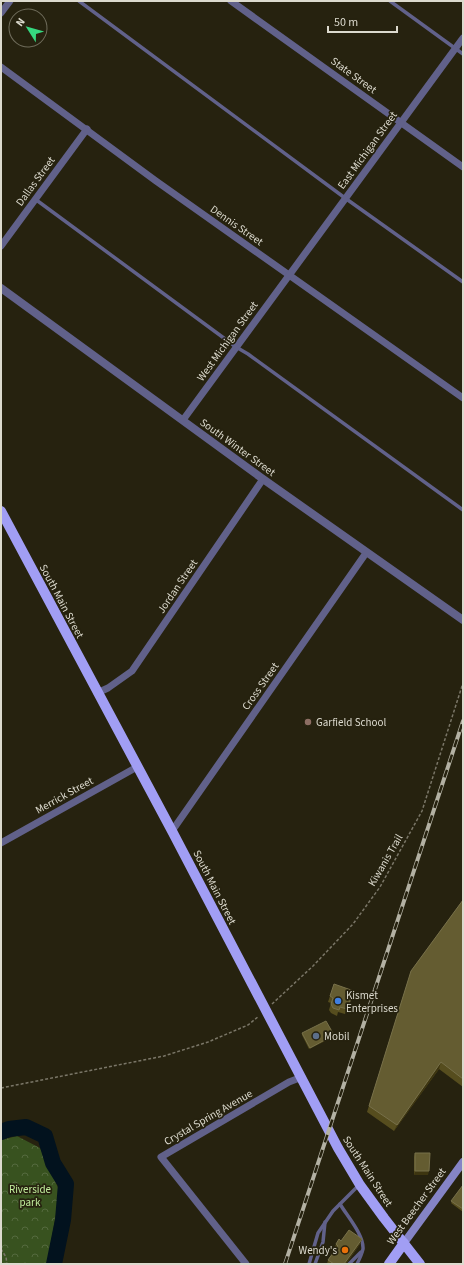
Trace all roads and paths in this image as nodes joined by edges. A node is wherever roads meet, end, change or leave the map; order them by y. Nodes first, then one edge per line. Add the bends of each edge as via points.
1 (10, 1) edge
2 (79, 1) edge
3 (231, 1) edge
4 (390, 1) edge
5 (1, 14) edge
6 (463, 38) edge
7 (455, 48) junction
8 (463, 54) edge
9 (1, 67) edge
10 (401, 123) junction
11 (87, 129) junction
12 (463, 167) edge
13 (345, 198) junction
14 (35, 199) junction
15 (1, 246) edge
16 (289, 275) junction
17 (463, 282) edge
18 (1, 288) edge
19 (236, 348) junction
20 (463, 398) edge
21 (183, 420) junction
22 (263, 479) junction
23 (463, 510) edge
24 (1, 511) edge
25 (366, 553) junction
26 (463, 620) edge
27 (463, 682) edge
28 (97, 693) junction
29 (137, 767) junction
30 (172, 831) junction
31 (1, 843) edge
32 (265, 1010) junction
33 (302, 1077) junction
34 (1, 1088) edge
35 (463, 1162) edge
36 (360, 1185) junction
37 (340, 1204) junction
38 (326, 1221) junction
39 (404, 1243) junction
40 (1, 1249) edge
41 (362, 1251) junction
42 (6, 1264) edge
43 (246, 1264) edge
44 (309, 1264) edge
45 (315, 1264) edge
46 (349, 1264) edge
47 (357, 1264) edge
48 (389, 1264) edge
49 (420, 1264) edge

1 - 5 street
2 - 13 lane
3 - 10 street, State Street
4 - 7 lane
6 - 7 street, East Michigan Street
7 - 8 lane
7 - 10 street, East Michigan Street
9 - 11 street, Dennis Street
10 - 12 street, State Street
10 - 13 street, East Michigan Street
11 - 14 street, Dallas Street
11 - 16 street, Dennis Street
13 - 16 street, East Michigan Street
13 - 17 lane
14 - 15 street, Dallas Street
14 - 19 lane
16 - 19 street, West Michigan Street
16 - 20 street, Dennis Street
18 - 21 street, South Winter Street
19 - 21 street, West Michigan Street
19 - 23 lane via 248,354
21 - 22 street, South Winter Street
22 - 25 street, South Winter Street
22 - 28 street, Jordan Street via 132,671
24 - 28 main road, South Main Street
25 - 26 street, South Winter Street
25 - 30 street, Cross Street
27 - 32 path, Kiwanis Trail via 422,811 380,886 353,924 313,966
28 - 29 main road, South Main Street
29 - 30 main road, South Main Street
29 - 31 street, Merrick Street
30 - 32 main road, South Main Street
32 - 33 main road, South Main Street
32 - 34 path, Kiwanis Trail via 248,1025 208,1042 164,1056
33 - 36 main road, South Main Street
33 - 43 street, Crystal Spring Avenue via 161,1157
35 - 39 main road, West Beecher Street
36 - 37 lane
36 - 39 main road, South Main Street
37 - 38 lane
37 - 41 lane via 359,1232
38 - 44 lane via 318,1233
38 - 45 lane
39 - 48 main road, West Beecher Street
39 - 49 main road, South Main Street
40 - 42 path via 6,1257
41 - 46 lane
41 - 47 lane

